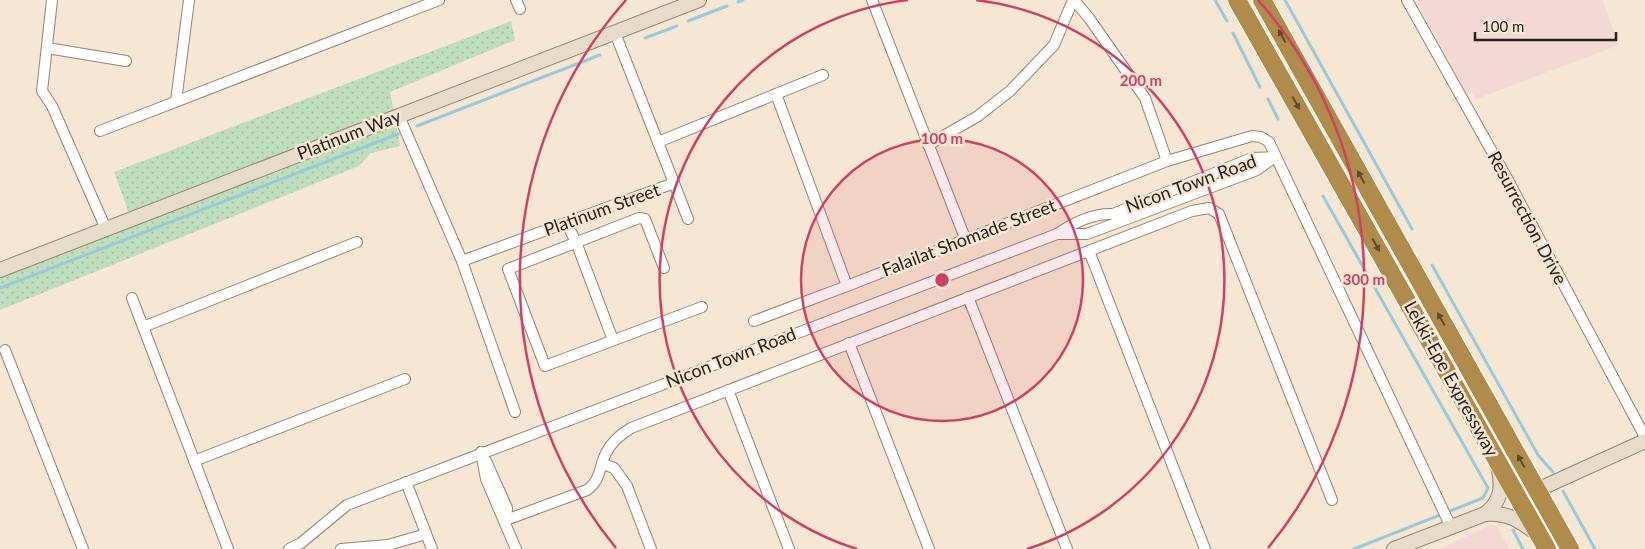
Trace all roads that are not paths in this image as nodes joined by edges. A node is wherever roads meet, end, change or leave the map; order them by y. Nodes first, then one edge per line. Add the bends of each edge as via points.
1 (52, 0) edge
2 (189, 0) edge
3 (439, 0) edge
4 (699, 0) edge
5 (872, 0) edge
6 (1073, 0) edge
7 (1237, 0) edge
8 (1262, 0) edge
9 (1407, 0) edge
10 (615, 33) junction
11 (47, 48) junction
12 (126, 61) dead end
13 (823, 75) dead end
14 (776, 94) junction
15 (176, 101) junction
16 (399, 116) junction
17 (100, 131) dead end
18 (658, 142) junction
19 (928, 144) junction
20 (1276, 157) junction
21 (1167, 161) junction
22 (674, 183) junction
23 (688, 219) dead end
24 (1114, 219) junction
25 (1082, 221) junction
26 (567, 224) junction
27 (106, 229) junction
28 (1057, 234) junction
29 (1087, 234) junction
30 (965, 238) junction
31 (357, 242) dead end
32 (576, 242) junction
33 (1089, 250) junction
34 (462, 261) junction
35 (664, 268) dead end
36 (0, 270) edge
37 (847, 286) junction
38 (968, 297) junction
39 (132, 298) dead end
40 (702, 306) dead end
41 (754, 321) dead end
42 (143, 327) junction
43 (613, 340) junction
44 (849, 343) junction
45 (5, 350) dead end
46 (405, 380) dead end
47 (728, 390) junction
48 (515, 412) dead end
49 (1645, 437) edge
50 (1645, 441) edge
51 (481, 452) junction
52 (1495, 456) junction
53 (194, 461) junction
54 (603, 464) junction
55 (406, 482) junction
56 (1537, 490) junction
57 (1332, 500) dead end
58 (1485, 514) junction
59 (1447, 519) junction
60 (506, 520) junction
61 (426, 534) junction
62 (1544, 543) edge
63 (1408, 546) edge
64 (84, 549) edge
65 (228, 549) edge
66 (289, 549) edge
67 (341, 549) edge
68 (432, 549) edge
69 (516, 549) edge
70 (651, 549) edge
71 (789, 549) edge
72 (929, 549) edge
73 (1067, 549) edge
74 (1205, 549) edge
75 (1394, 549) edge
76 (1570, 549) edge

1 - 11 street
2 - 15 street
3 - 15 street
4 - 10 street, Platinum Way
5 - 19 street
6 - 19 street via 1054,45 1010,91 978,116
6 - 21 street via 1145,98
7 -> 52 highway, Lekki-Epe Expressway
56 -> 8 highway, Lekki-Epe Expressway
9 - 49 street, Resurrection Drive via 1509,182
10 - 16 street, Platinum Way
10 - 18 street, Platinum Street
11 - 12 street
11 - 27 street via 42,91 52,106
13 - 14 street
14 - 18 street
14 - 37 street
15 - 17 street
16 - 27 street, Platinum Way
16 - 34 street
18 - 22 street, Platinum Street
19 - 30 street
20 - 21 street, Falailat Shomade Street via 1269,142 1252,136
20 - 24 street, Nicon Town Road via 1252,158
20 - 59 street, Falailat Shomade Street
21 - 30 street, Falailat Shomade Street
22 - 23 street
22 - 26 street, Platinum Street
24 - 25 street, Nicon Town Road via 1101,214
24 - 29 street, Nicon Town Road
25 - 28 street, Nicon Town Road
25 - 29 street
26 - 32 street
26 - 34 street, Platinum Street
27 - 36 street, Platinum Way
28 - 29 street, Nicon Town Road
28 - 51 street, Nicon Town Road
30 - 37 street, Falailat Shomade Street
31 - 42 street
32 - 35 street via 639,218 645,220
32 - 43 street
32 - 43 street via 508,269 545,366
33 - 38 street
33 - 57 street via 1192,211 1209,208 1219,214
33 - 74 street
34 - 48 street
37 - 41 street, Falailat Shomade Street
38 - 44 street
38 - 73 street
39 - 42 street
40 - 43 street
42 - 53 street
44 - 47 street
44 - 72 street
45 - 64 street
46 - 53 street
47 - 54 street via 632,428 617,438
47 - 71 street
50 - 56 street
51 - 55 street, Nicon Town Road
51 - 60 street via 507,508
52 - 58 street via 1501,490 1499,500
52 - 62 highway, Lekki-Epe Expressway
53 - 65 street
54 - 60 street via 595,485 587,490
54 - 70 street via 614,468 627,486
55 - 61 street
55 - 66 street, Nicon Town Road via 347,505
56 - 76 highway, Lekki-Epe Expressway
58 - 59 street
58 - 62 street via 1508,515 1520,520
59 - 63 street
60 - 69 street
61 - 67 street via 388,545
61 - 68 street
63 - 75 street

